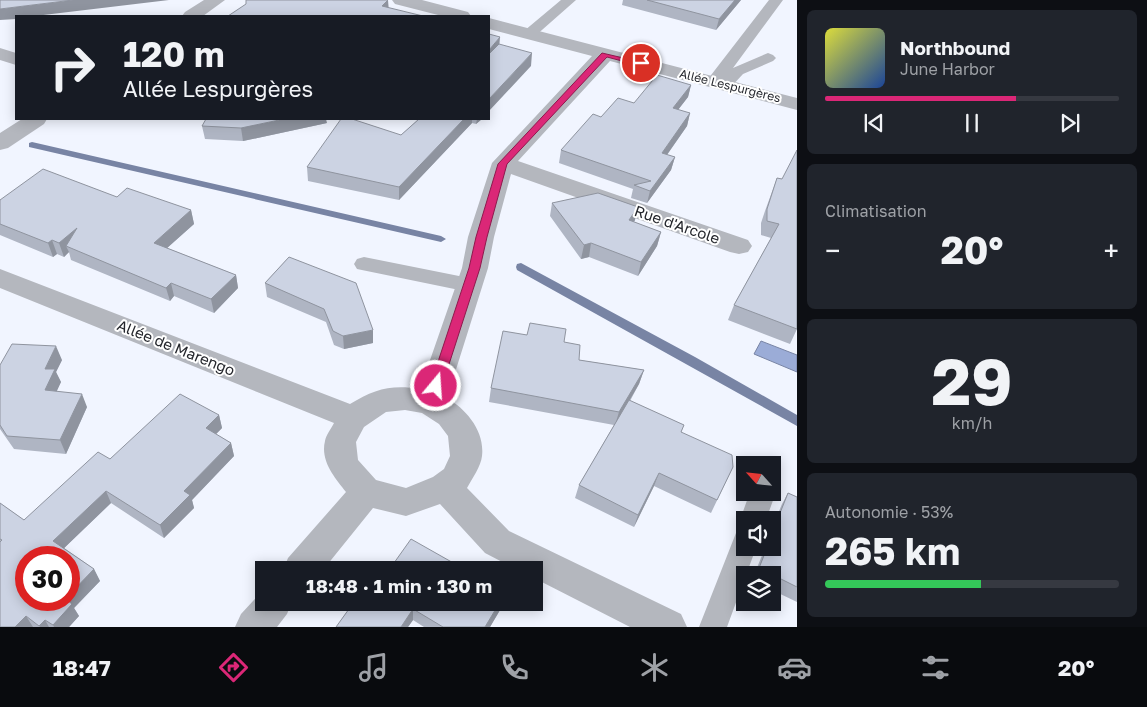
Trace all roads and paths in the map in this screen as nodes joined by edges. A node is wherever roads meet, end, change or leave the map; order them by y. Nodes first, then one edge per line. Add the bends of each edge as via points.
1 (216, 0) edge
2 (402, 0) edge
3 (548, 0) edge
4 (569, 0) edge
5 (759, 0) edge
6 (776, 0) edge
7 (193, 15) edge
8 (458, 15) edge
9 (490, 23) edge
10 (521, 32) junction
11 (0, 54) edge
12 (605, 54) junction
13 (768, 58) dead end
14 (15, 60) edge
15 (712, 82) junction
16 (797, 104) edge
17 (35, 120) edge
18 (8, 138) edge
19 (503, 164) junction
20 (739, 246) dead end
21 (364, 264) dead end
22 (472, 277) junction
23 (0, 278) edge
24 (430, 403) junction
25 (353, 418) junction
26 (445, 487) junction
27 (366, 492) junction
28 (740, 556) edge
29 (308, 561) edge
30 (267, 611) edge
31 (254, 627) edge
32 (668, 627) edge
33 (713, 627) edge

1 - 7 street
2 - 8 street
3 - 10 lane
4 - 10 lane
5 - 15 lane
6 - 15 lane
9 - 10 street, Allée Lespurgères
10 - 12 street, Allée Lespurgères
11 - 14 street
12 - 15 street, Allée Lespurgères
12 - 19 street
13 - 15 lane
15 - 16 street, Allée Lespurgères
17 - 18 street
19 - 20 street, Rue d'Arcole
19 - 22 street
21 - 22 lane
22 - 24 street
23 - 25 street, Allée de Marengo
24 - 25 street via 405,398 379,401
24 - 26 street via 450,415 463,433 466,456 456,478
25 - 27 street via 340,442 343,465
26 - 27 street via 406,502
26 - 32 street via 498,542
27 - 29 street
28 - 33 lane
30 - 31 street

